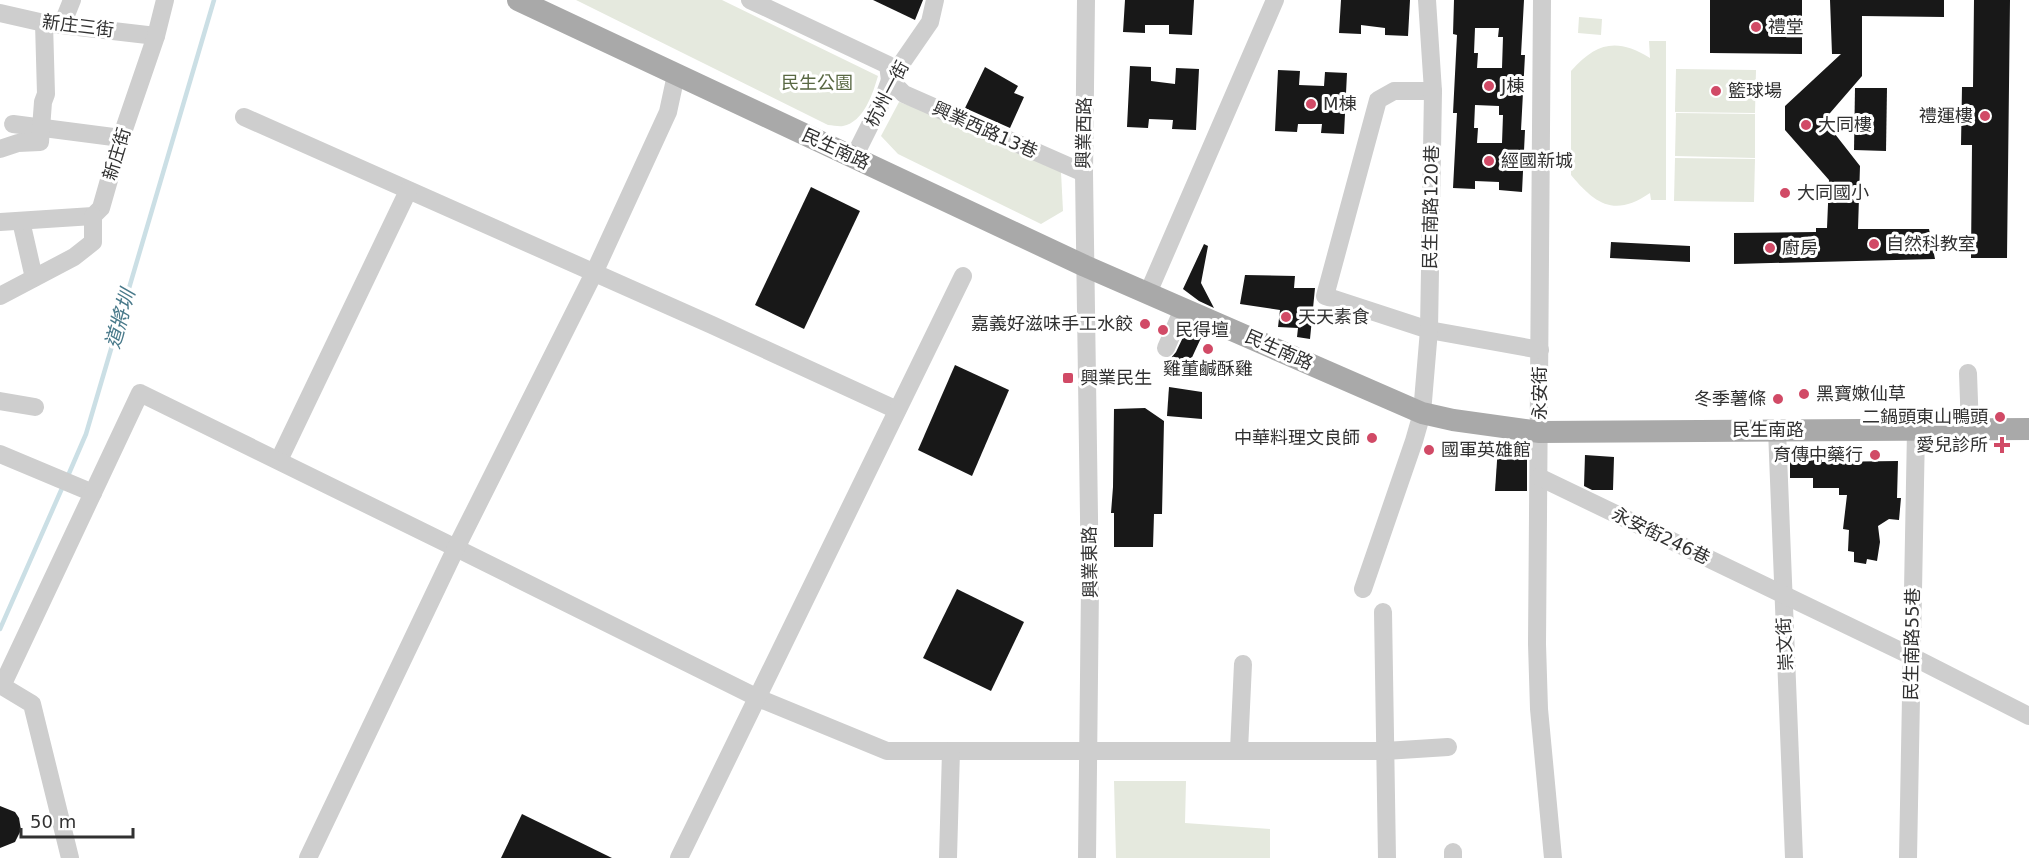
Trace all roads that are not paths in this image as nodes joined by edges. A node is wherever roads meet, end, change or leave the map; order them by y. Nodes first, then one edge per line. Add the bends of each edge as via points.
1 (72, 0) edge
2 (165, 0) edge
3 (750, 0) edge
4 (935, 0) edge
5 (1086, 0) edge
6 (1275, 0) edge
7 (1427, 0) edge
8 (1542, 0) edge
9 (522, 1) edge
10 (0, 13) edge
11 (53, 24) junction
12 (156, 36) junction
13 (676, 75) junction
14 (890, 80) junction
15 (1433, 91) junction
16 (244, 117) dead end
17 (13, 124) dead end
18 (42, 128) junction
19 (121, 138) junction
20 (0, 149) edge
21 (854, 157) junction
22 (1084, 173) junction
23 (408, 191) junction
24 (93, 216) junction
25 (21, 221) junction
26 (0, 222) edge
27 (1085, 266) junction
28 (594, 273) junction
29 (963, 276) dead end
30 (34, 278) junction
31 (1148, 293) junction
32 (0, 296) edge
33 (1183, 309) junction
34 (1429, 330) junction
35 (1166, 348) dead end
36 (1540, 350) junction
37 (1968, 373) dead end
38 (0, 401) edge
39 (35, 407) dead end
40 (897, 410) junction
41 (1422, 413) junction
42 (2029, 429) edge
43 (1777, 430) junction
44 (1916, 430) junction
45 (1970, 430) junction
46 (1540, 432) junction
47 (0, 454) edge
48 (279, 460) junction
49 (1539, 477) junction
50 (93, 493) junction
51 (456, 548) junction
52 (1363, 589) dead end
53 (1783, 594) junction
54 (1383, 612) dead end
55 (1911, 656) junction
56 (1243, 664) dead end
57 (758, 698) junction
58 (2029, 717) edge
59 (1448, 747) dead end
60 (1088, 750) junction
61 (1239, 750) junction
62 (951, 751) junction
63 (1385, 751) junction
64 (70, 858) edge
65 (308, 858) edge
66 (680, 858) edge
67 (948, 858) edge
68 (1086, 858) edge
69 (1387, 858) edge
70 (1552, 858) edge
71 (1794, 858) edge
72 (1908, 858) edge

1 - 11 street
2 - 12 street, 新庄街
3 - 14 street, 興業西路13巷 via 888,65
4 - 14 street, 杭州一街 via 930,22
5 - 22 street, 興業西路
6 - 31 street
7 - 15 street, 民生南路120巷
8 - 36 street, 永安街
9 - 13 main road, 民生南路
10 - 11 street, 新庄三街
11 - 12 street, 新庄三街
11 - 18 street
12 - 19 street, 新庄街
13 - 21 main road, 民生南路
13 - 28 street via 668,112
14 - 21 street, 杭州一街
14 - 22 street, 興業西路13巷 via 904,94
15 - 34 street, 民生南路120巷
15 - 34 street via 1394,91 1378,100 1325,296
16 - 23 street
17 - 18 street
18 - 19 street
18 - 20 street via 40,142
19 - 24 street, 新庄街 via 101,208
21 - 27 main road, 民生南路
22 - 27 street, 興業西路
23 - 28 street
23 - 48 street
24 - 25 street
24 - 30 street via 93,242
25 - 26 street
25 - 30 street
27 - 31 main road, 民生南路
27 - 60 street, 興業東路 via 1090,586
28 - 40 street
28 - 51 street
29 - 40 street
30 - 32 street
31 - 33 main road, 民生南路
33 - 35 street
33 - 41 main road, 民生南路
34 - 36 street
34 - 41 street, 民生南路120巷
36 - 46 street, 永安街
37 - 45 street
38 - 39 street
40 - 57 street
41 - 46 main road, 民生南路
41 - 52 street, 民生南路120巷
42 - 45 main road, 民生南路
43 - 44 main road, 民生南路
43 - 46 main road, 民生南路
43 - 53 street, 崇文街
44 - 45 main road, 民生南路
44 - 55 street, 民生南路55巷
46 - 49 street, 永安街
47 - 50 street
48 - 50 street via 140,393
48 - 51 street
49 - 53 street, 永安街246巷
49 - 70 street, 永安街 via 1539,709
50 - 64 street via 2,686 32,704
51 - 57 street
51 - 65 street
53 - 55 street, 永安街246巷
53 - 71 street, 崇文街
54 - 63 street
55 - 58 street, 永安街246巷
55 - 72 street, 民生南路55巷
56 - 61 street
57 - 62 street via 887,751
57 - 66 street
59 - 63 street
60 - 61 street
60 - 62 street
60 - 68 street, 興業東路
61 - 63 street
62 - 67 street
63 - 69 street

